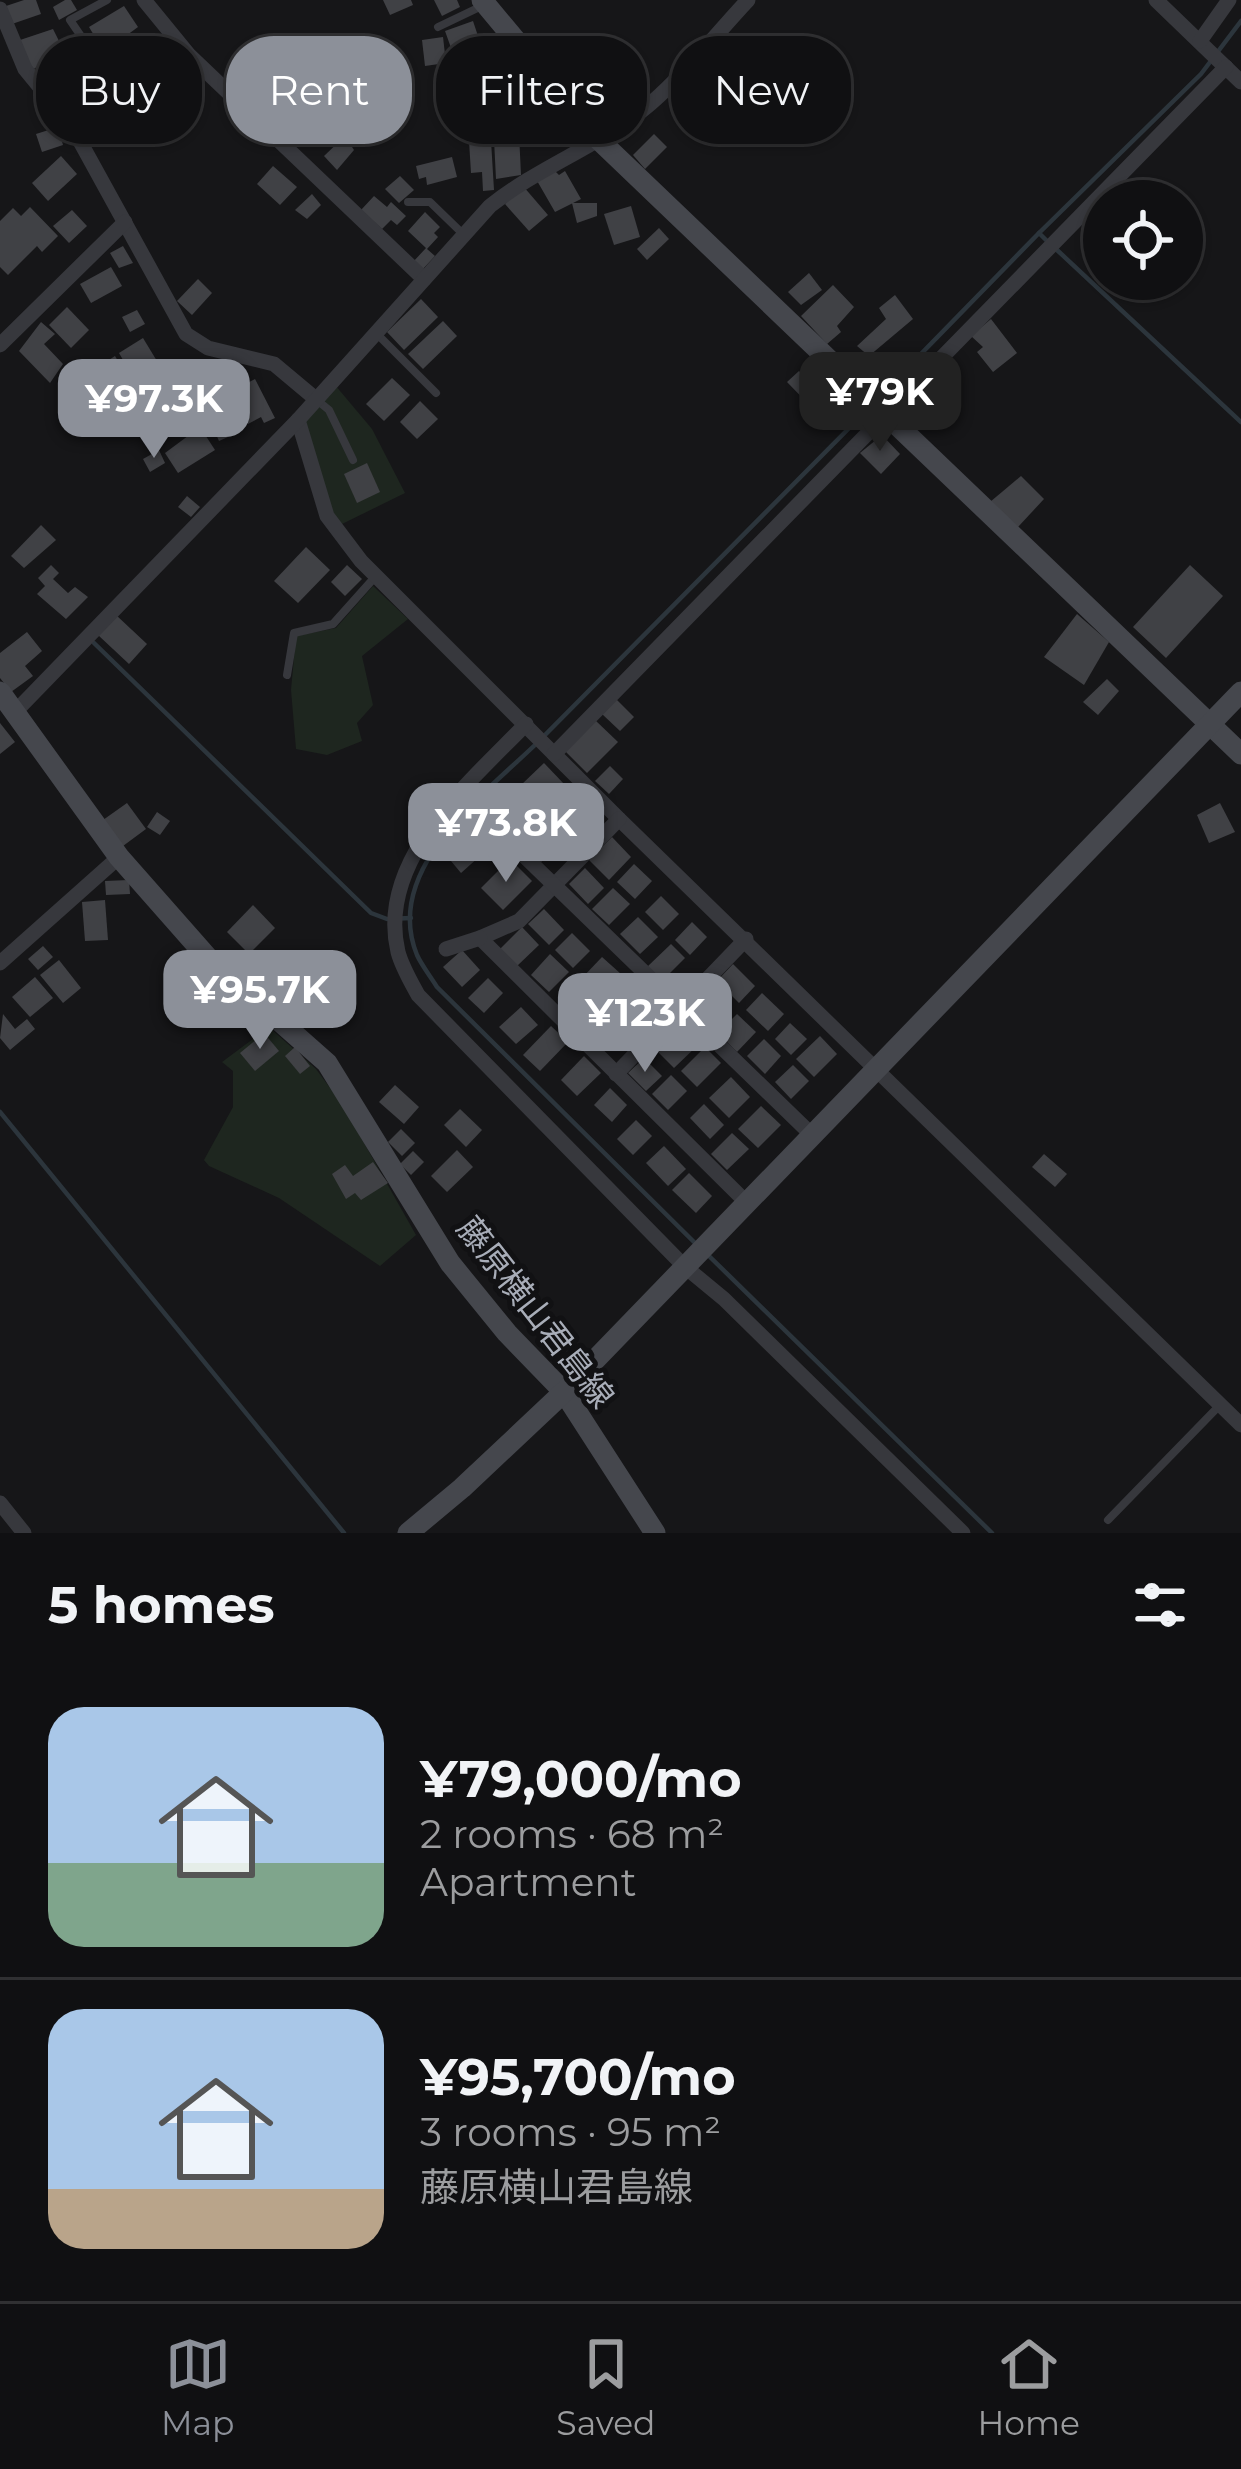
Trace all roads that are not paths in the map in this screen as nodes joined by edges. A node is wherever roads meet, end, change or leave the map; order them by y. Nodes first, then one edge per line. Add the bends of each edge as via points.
1 (107, 0) edge
2 (144, 0) edge
3 (748, 0) edge
4 (1156, 0) edge
5 (1229, 0) edge
6 (484, 2) edge
7 (0, 8) edge
8 (437, 27) dead end
9 (81, 36) edge
10 (512, 36) edge
11 (1200, 40) junction
12 (1226, 67) junction
13 (36, 82) edge
14 (1241, 82) edge
15 (647, 106) edge
16 (82, 144) edge
17 (589, 144) edge
18 (603, 144) edge
19 (408, 202) dead end
20 (125, 222) junction
21 (464, 235) junction
22 (424, 280) junction
23 (376, 333) junction
24 (0, 345) edge
25 (436, 393) dead end
26 (317, 400) junction
27 (887, 414) junction
28 (298, 420) junction
29 (353, 460) dead end
30 (376, 576) junction
31 (287, 675) dead end
32 (0, 692) edge
33 (1241, 692) edge
34 (15, 712) junction
35 (526, 724) junction
36 (1210, 726) junction
37 (552, 751) junction
38 (1241, 754) edge
39 (619, 819) junction
40 (487, 820) dead end
41 (119, 857) junction
42 (552, 886) junction
43 (479, 938) junction
44 (746, 940) junction
45 (446, 949) dead end
46 (0, 964) edge
47 (679, 1009) junction
48 (873, 1068) junction
49 (616, 1074) junction
50 (811, 1134) junction
51 (746, 1202) junction
52 (683, 1266) junction
53 (564, 1392) junction
54 (1220, 1404) junction
55 (1241, 1425) edge
56 (0, 1503) edge
57 (1108, 1520) dead end
58 (25, 1533) edge
59 (408, 1533) edge
60 (655, 1533) edge
61 (963, 1533) edge

1 - 9 lane via 70,20
2 - 22 street via 189,55
3 - 15 street
4 - 11 street
5 - 11 street
6 - 8 lane
6 - 10 street
7 - 13 street
11 - 12 street
12 - 14 street
12 - 27 street
16 - 20 street
17 - 21 street via 520,182
18 - 27 street
19 - 21 lane via 430,202
20 - 24 street
20 - 26 street via 186,334 208,348 274,364
21 - 22 street
22 - 23 street
23 - 25 lane
23 - 26 street
26 - 28 street
26 - 29 lane
27 - 36 street
27 - 37 street
28 - 30 street via 327,516
28 - 34 street
30 - 31 lane via 333,624 294,633
30 - 35 street
32 - 34 street, 藤原横山君島線
33 - 36 street
34 - 41 street, 藤原横山君島線
35 - 37 street
35 - 52 street via 439,815 410,866 396,903 398,952 418,995
36 - 38 street
36 - 48 street
37 - 39 street
39 - 42 street
39 - 44 street
40 - 42 street
41 - 46 street
41 - 53 street, 藤原横山君島線 via 208,958 327,1063 450,1263
42 - 43 street via 519,921
42 - 47 street
43 - 45 street
43 - 49 street
44 - 47 street
44 - 48 street
47 - 49 street
47 - 50 street
48 - 50 street
48 - 54 street
49 - 51 street
50 - 51 street
51 - 52 street
52 - 53 street
52 - 61 street
53 - 59 street
53 - 60 street, 藤原横山君島線
54 - 55 street
54 - 57 lane
56 - 58 street

